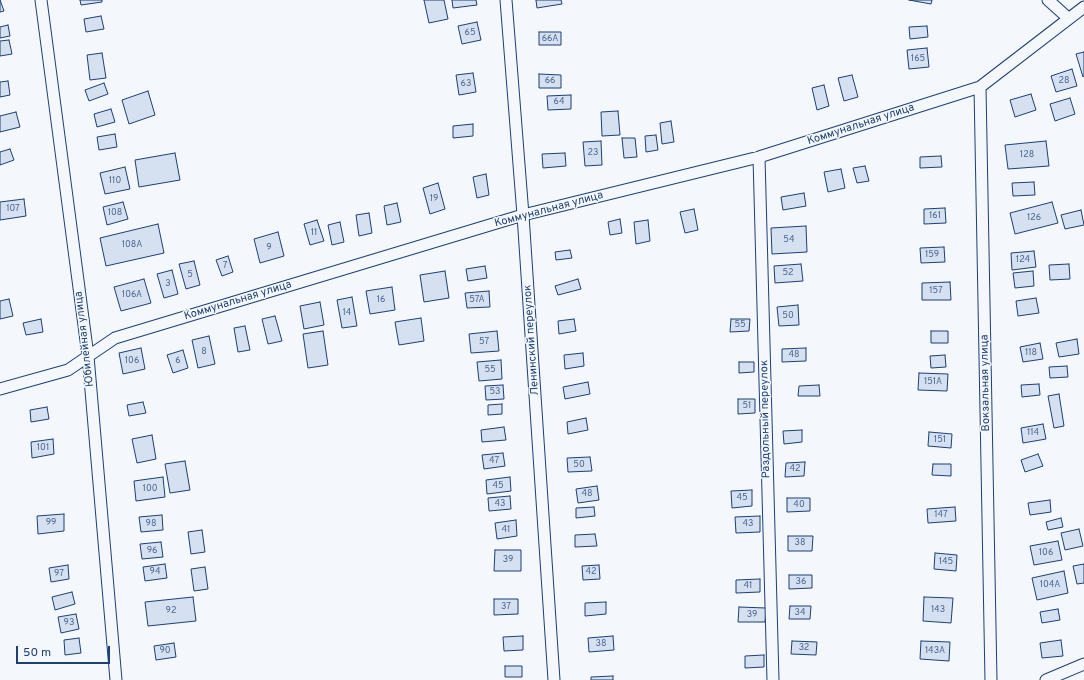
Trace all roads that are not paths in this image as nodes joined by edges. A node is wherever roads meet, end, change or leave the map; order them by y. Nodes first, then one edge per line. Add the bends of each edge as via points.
1 (41, 0) edge
2 (506, 0) edge
3 (1048, 0) edge
4 (1084, 7) edge
5 (1068, 18) junction
6 (980, 87) junction
7 (759, 157) junction
8 (523, 215) junction
9 (88, 356) junction
10 (0, 389) edge
11 (1084, 664) edge
12 (116, 680) edge
13 (554, 680) edge
14 (773, 680) edge
15 (991, 680) edge
16 (1046, 680) edge

1 - 9 street, Юбилейная улица
2 - 8 street, Ленинский переулок
3 - 5 street
4 - 5 street, Коммунальная улица
5 - 6 street, Коммунальная улица
6 - 7 street, Коммунальная улица
6 - 15 street, Вокзальная улица
7 - 8 street, Коммунальная улица
7 - 14 street, Раздольный переулок
8 - 9 street, Коммунальная улица via 115,338
8 - 13 street, Ленинский переулок
9 - 10 street, Коммунальная улица via 68,370
9 - 12 street, Юбилейная улица
11 - 16 street

